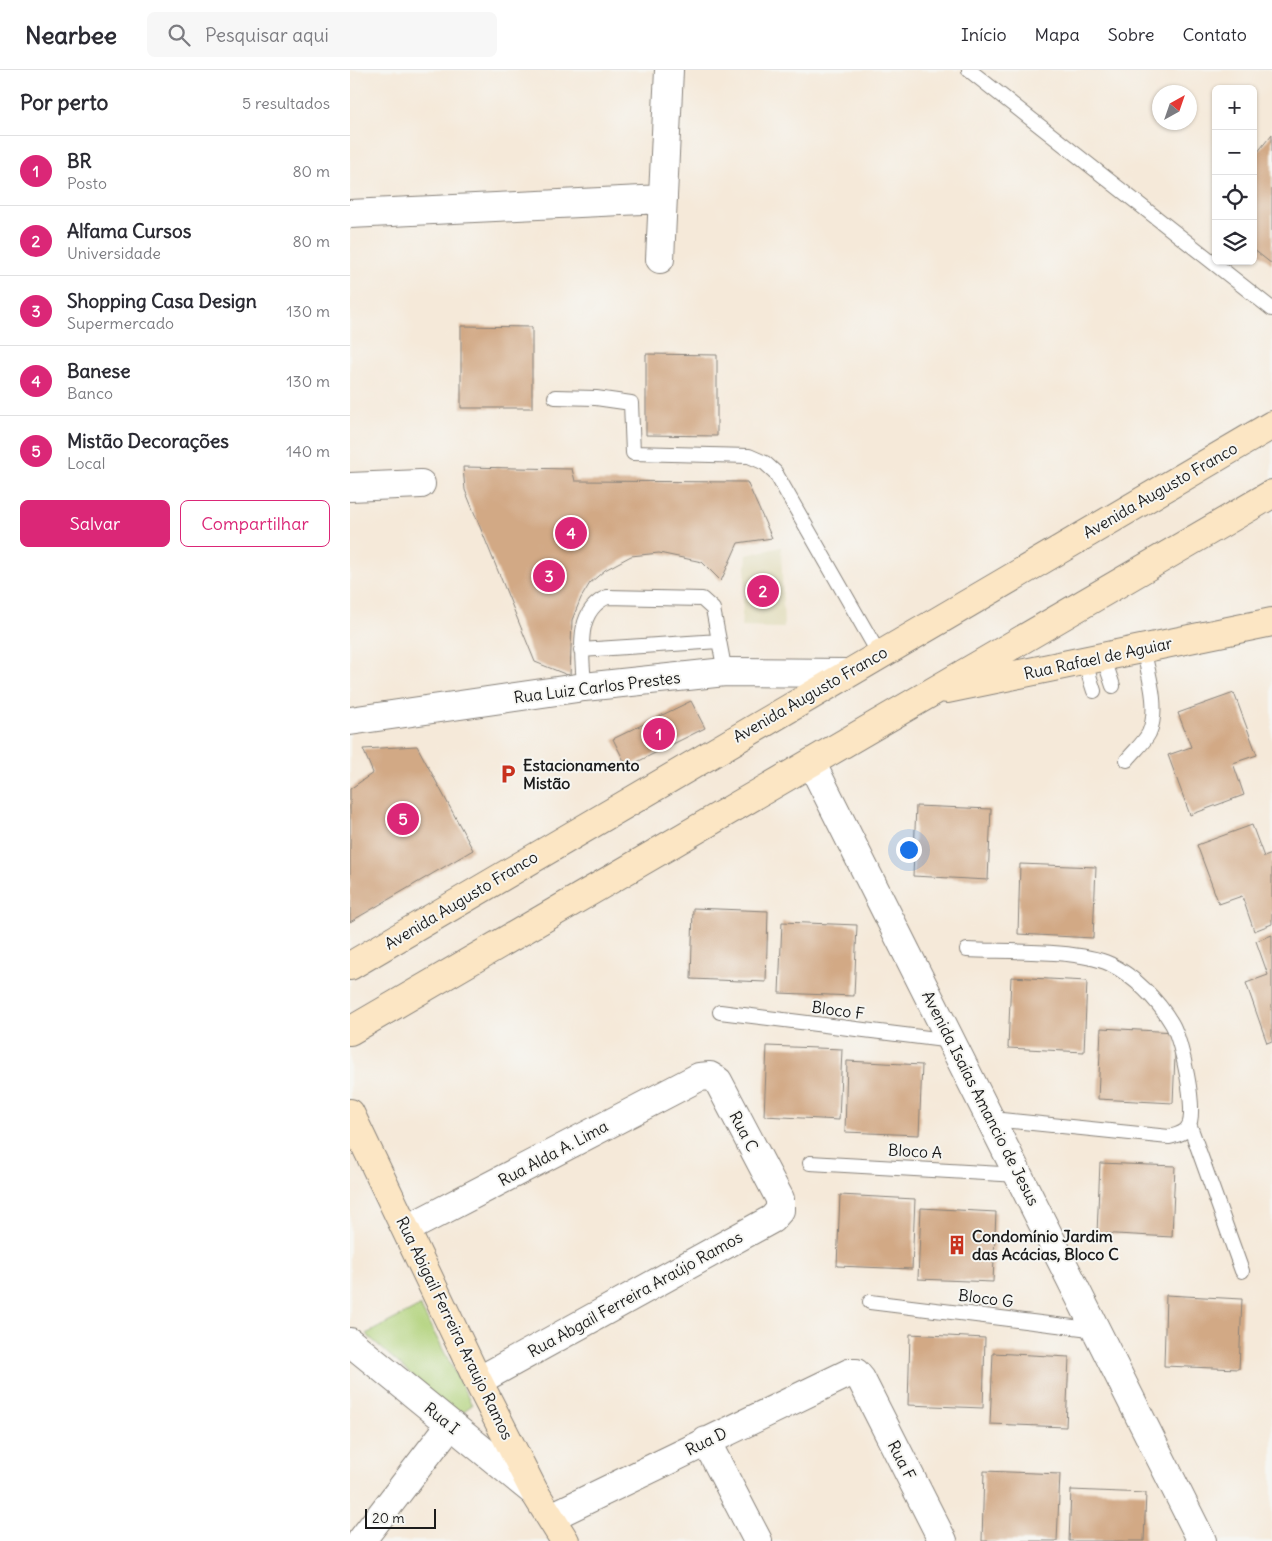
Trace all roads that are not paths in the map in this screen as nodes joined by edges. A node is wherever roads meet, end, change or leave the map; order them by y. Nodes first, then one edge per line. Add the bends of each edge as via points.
1 (669, 70) edge
2 (970, 70) edge
3 (663, 199) junction
4 (350, 214) edge
5 (660, 259) dead end
6 (1272, 309) edge
7 (555, 397) dead end
8 (1272, 425) edge
9 (421, 484) dead end
10 (350, 487) edge
11 (1272, 494) edge
12 (1272, 622) edge
13 (719, 641) junction
14 (1143, 648) junction
15 (581, 650) junction
16 (879, 654) junction
17 (1093, 658) junction
18 (725, 672) junction
19 (846, 673) junction
20 (1112, 686) dead end
21 (584, 687) junction
22 (1094, 691) dead end
23 (924, 694) junction
24 (350, 721) edge
25 (1126, 760) dead end
26 (812, 764) junction
27 (966, 950) dead end
28 (350, 966) edge
29 (720, 1012) dead end
30 (350, 1031) edge
31 (952, 1041) junction
32 (699, 1076) joint
33 (350, 1113) edge
34 (992, 1119) junction
35 (1190, 1126) junction
36 (810, 1163) dead end
37 (1019, 1175) junction
38 (780, 1199) joint
39 (407, 1229) junction
40 (1242, 1271) dead end
41 (870, 1302) dead end
42 (1098, 1330) junction
43 (350, 1342) edge
44 (861, 1379) joint
45 (478, 1381) junction
46 (450, 1425) junction
47 (706, 1441) junction
48 (535, 1493) junction
49 (551, 1517) junction
50 (362, 1541) edge
51 (565, 1541) edge
52 (758, 1541) edge
53 (943, 1541) edge
54 (1202, 1541) edge

1 - 3 street
2 - 6 lane
3 - 4 street
3 - 5 street
7 - 16 lane via 632,403 633,453 749,456 765,463 775,472
8 - 16 main road, Avenida Augusto Franco
9 - 10 street
11 - 23 main road
12 - 14 main road, Rua Rafael de Aguiar
13 - 15 lane
13 - 15 lane via 713,609 702,599 607,597 596,601 588,612
13 - 18 lane
14 - 17 main road, Rua Rafael de Aguiar
14 - 25 lane via 1151,693 1151,722 1146,738
15 - 21 lane
16 - 19 main road, Avenida Augusto Franco
17 - 20 lane
17 - 22 lane
17 - 23 main road, Rua Rafael de Aguiar
18 - 19 street, Rua Luiz Carlos Prestes
18 - 21 street, Rua Luiz Carlos Prestes
19 - 28 main road, Avenida Augusto Franco
21 - 24 street, Rua Luiz Carlos Prestes
23 - 26 main road
26 - 30 main road
26 - 31 street, Avenida Isaías Amancio de Jesus
27 - 35 lane via 1097,958 1132,978 1159,1005 1180,1038 1192,1106
29 - 31 lane, Bloco F
31 - 34 street, Avenida Isaías Amancio de Jesus
32 - 38 street, Rua C via 710,1076 718,1081
32 - 39 street, Rua Alda A. Lima
33 - 39 main road, Rua Abigail Ferreira Araujo Ramos
34 - 35 lane via 1169,1137
34 - 37 street, Avenida Isaías Amancio de Jesus
35 - 40 lane
36 - 37 lane, Bloco A
37 - 42 street, Avenida Isaías Amancio de Jesus
38 - 45 street, Rua Abgail Ferreira Araújo Ramos via 780,1210 772,1219
39 - 45 main road, Rua Abigail Ferreira Araujo Ramos
41 - 42 lane, Bloco G
42 - 54 street, Avenida Isaías Amancio de Jesus
43 - 46 street, Rua I
44 - 47 street, Rua D via 856,1373 849,1373
44 - 53 street, Rua F
45 - 48 main road, Rua Abigail Ferreira Araujo Ramos
46 - 48 street, Rua I
46 - 50 street
47 - 49 street, Rua D
47 - 52 street
48 - 49 main road, Rua Abigail Ferreira Araujo Ramos
49 - 51 main road, Rua Abigail Ferreira Araujo Ramos

